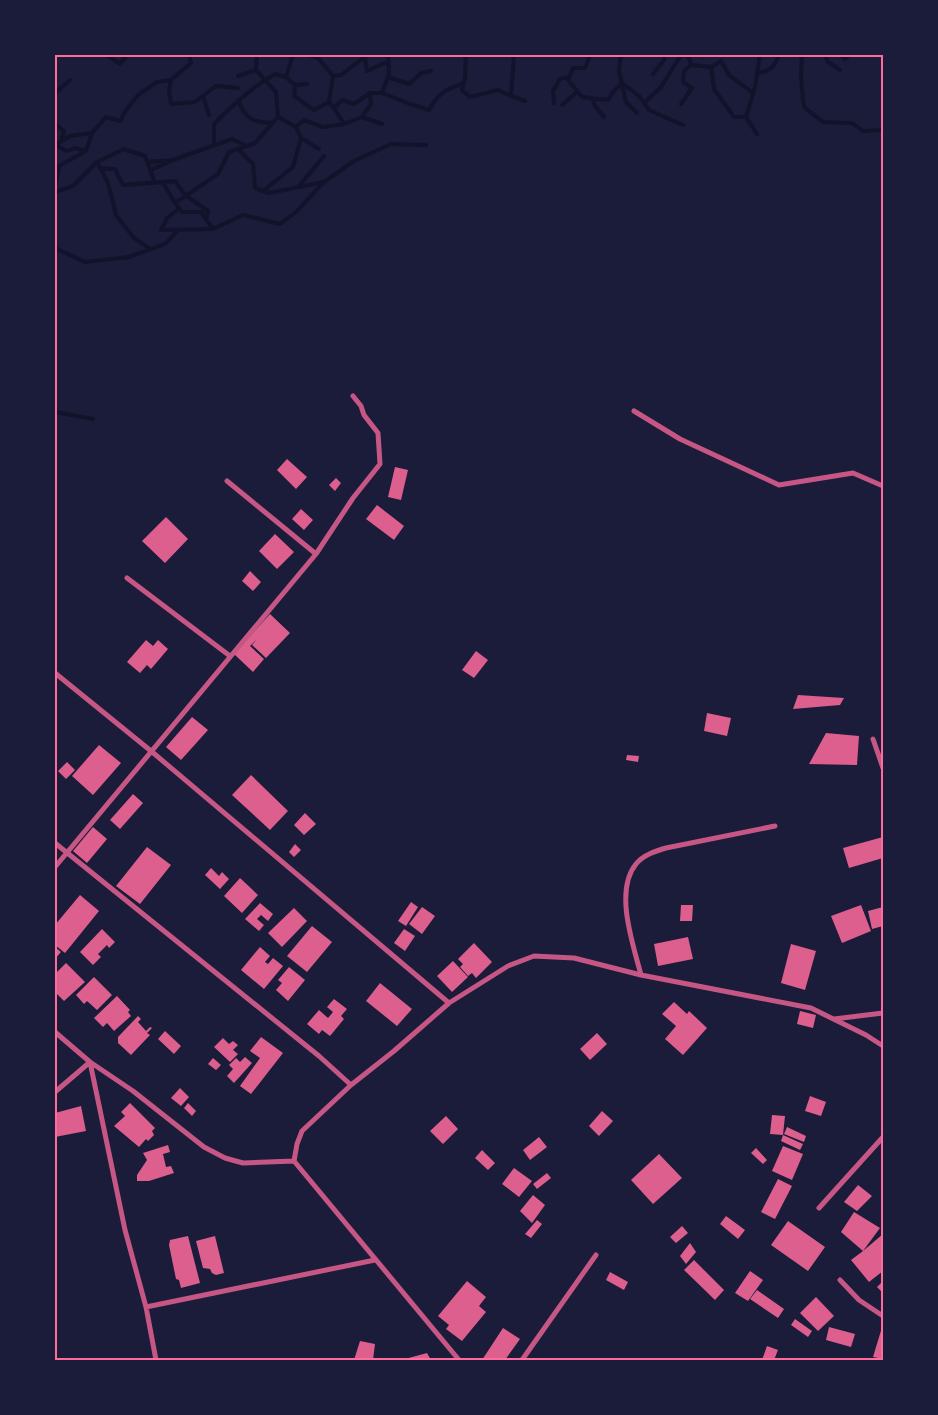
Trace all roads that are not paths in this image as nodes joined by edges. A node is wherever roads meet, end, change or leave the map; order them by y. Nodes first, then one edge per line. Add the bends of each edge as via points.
1 (353, 396) dead end
2 (634, 411) dead end
3 (227, 481) dead end
4 (883, 486) edge
5 (316, 554) junction
6 (127, 578) dead end
7 (230, 656) junction
8 (55, 673) edge
9 (873, 738) dead end
10 (151, 751) junction
11 (883, 768) edge
12 (775, 826) dead end
13 (55, 843) edge
14 (67, 853) junction
15 (55, 867) edge
16 (641, 975) junction
17 (449, 1003) junction
18 (883, 1013) edge
19 (834, 1019) junction
20 (55, 1032) edge
21 (883, 1046) edge
22 (90, 1062) junction
23 (351, 1085) junction
24 (55, 1092) edge
25 (883, 1137) edge
26 (294, 1161) junction
27 (818, 1208) dead end
28 (596, 1255) dead end
29 (375, 1260) junction
30 (840, 1280) dead end
31 (146, 1307) junction
32 (883, 1316) edge
33 (156, 1360) edge
34 (459, 1360) edge
35 (522, 1360) edge

1 - 5 street via 378,433 380,464
2 - 4 street via 680,439 779,485 853,472
3 - 5 street
5 - 7 street
6 - 7 street
7 - 10 street
8 - 10 street
9 - 11 street
10 - 14 street
10 - 17 street
12 - 16 street via 666,848 636,862 627,879 625,905
13 - 14 street
14 - 15 street
14 - 23 street
16 - 17 street via 574,958 534,956 508,966
16 - 19 street via 811,1008
17 - 23 street
18 - 19 street
19 - 21 street
20 - 22 street
22 - 24 street
22 - 26 street via 204,1147 225,1158 243,1162
22 - 31 street via 125,1230
23 - 26 street via 302,1132
25 - 27 street
26 - 29 street
28 - 35 street
29 - 31 street
29 - 34 street
30 - 32 street via 859,1300
31 - 33 street

